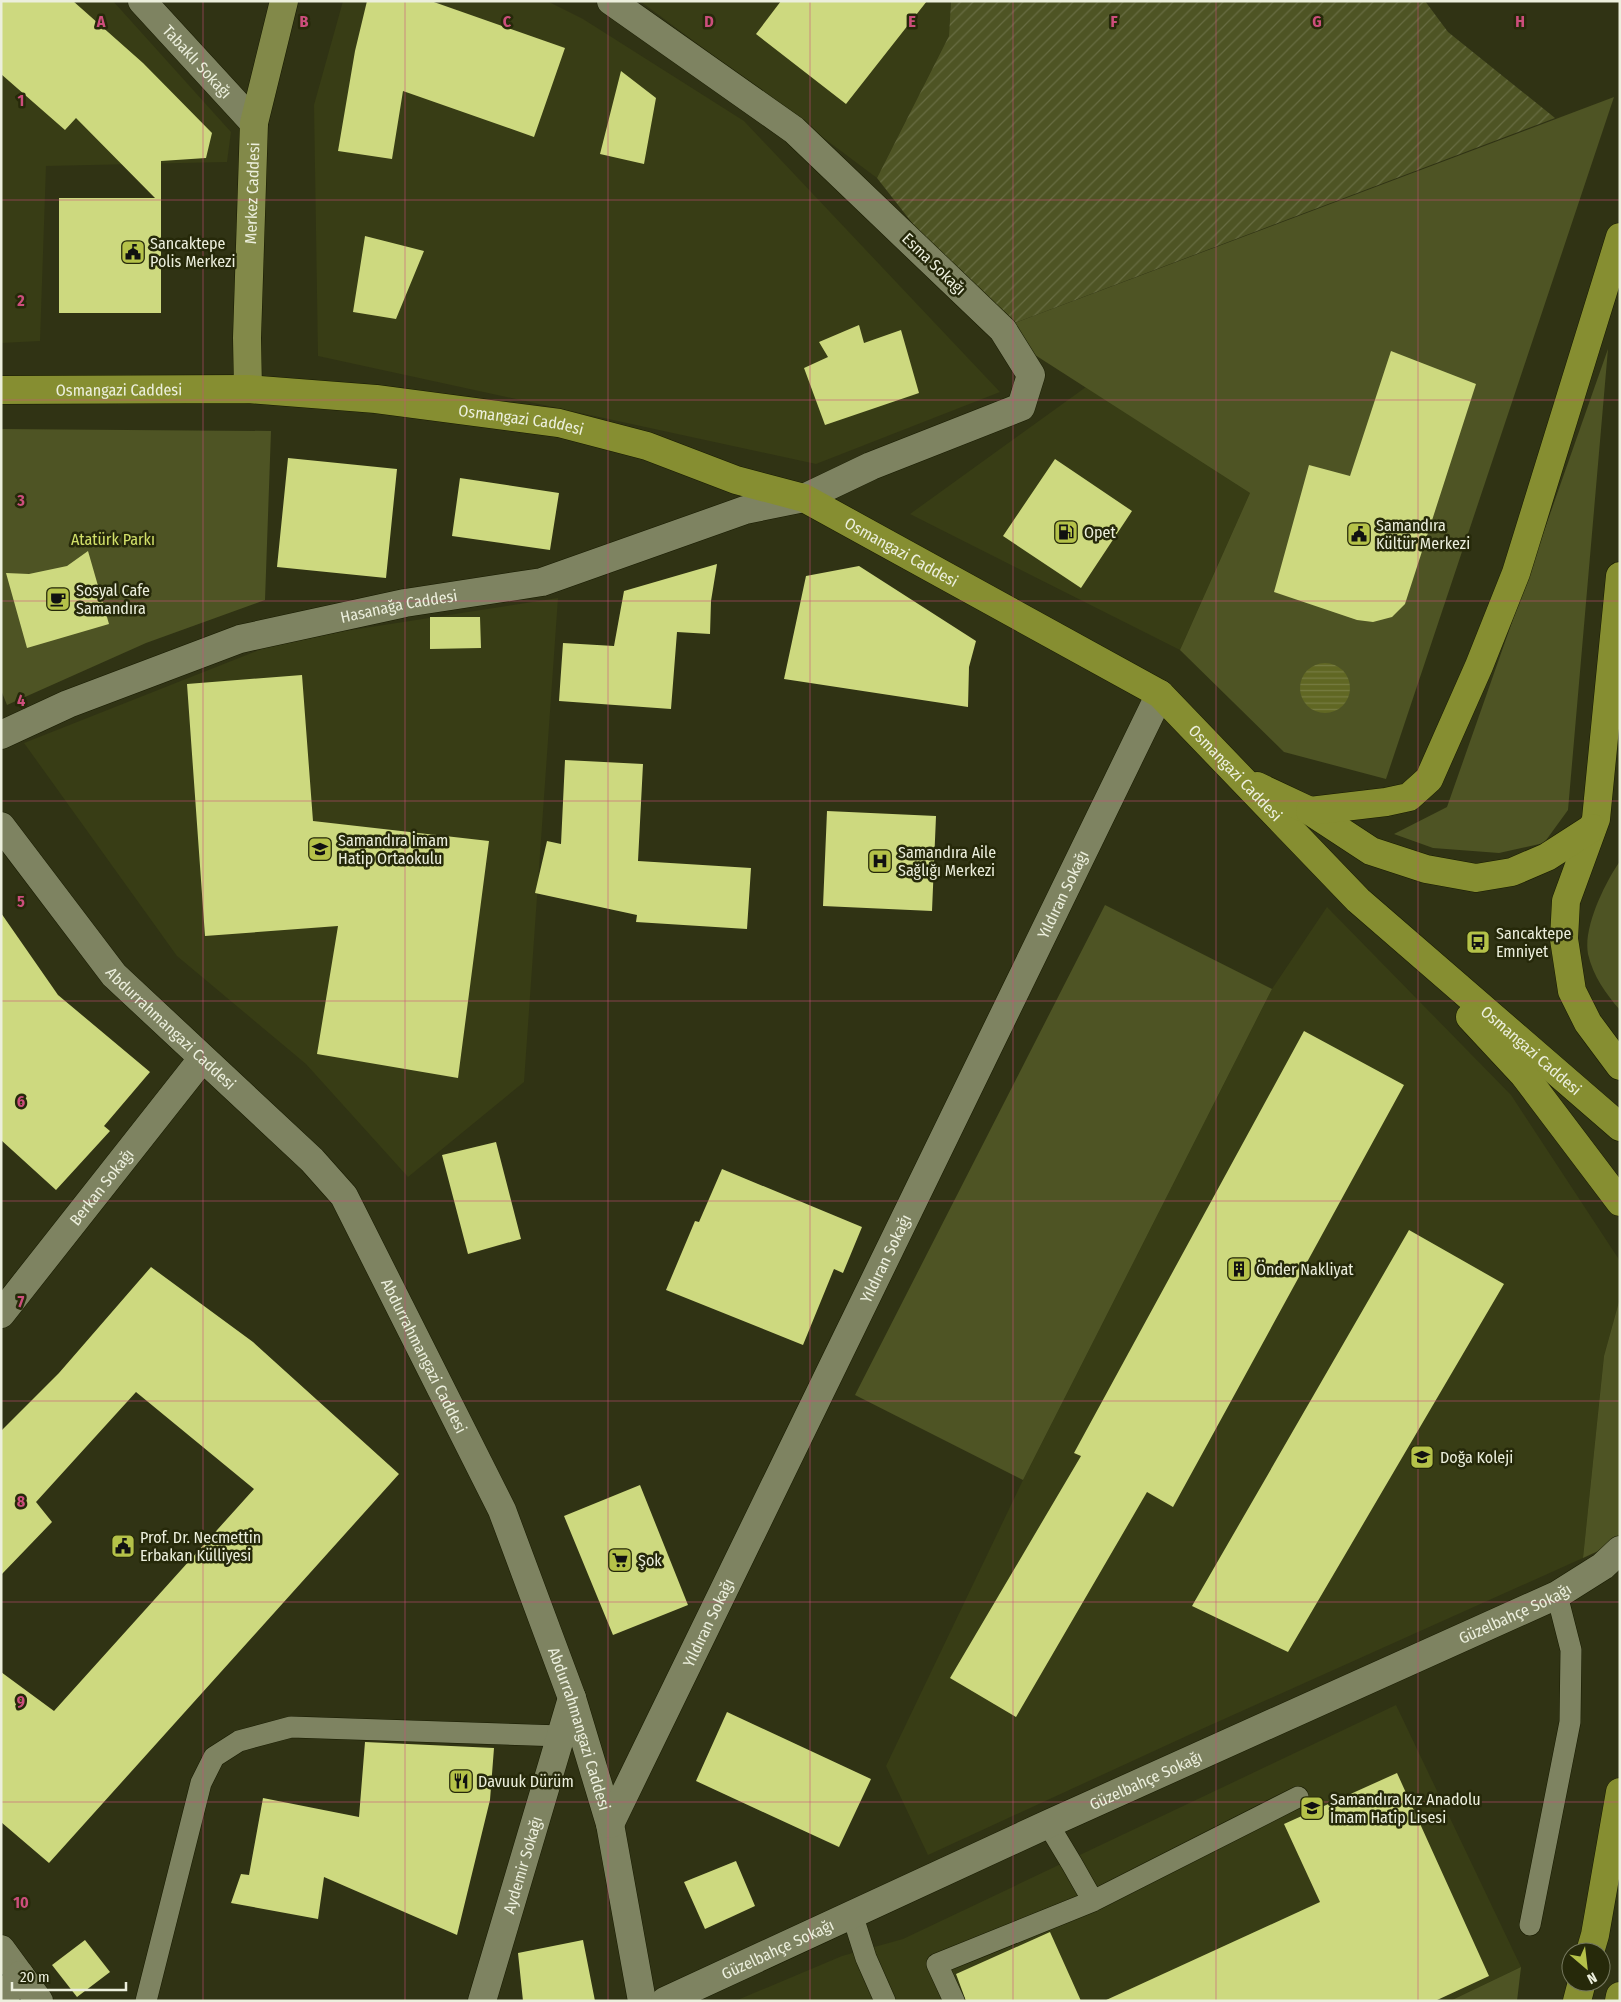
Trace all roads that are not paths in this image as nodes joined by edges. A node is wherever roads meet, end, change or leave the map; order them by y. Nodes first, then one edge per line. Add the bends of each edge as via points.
1 (142, 1) edge
2 (284, 1) edge
3 (611, 1) edge
4 (254, 123) junction
5 (1620, 237) edge
6 (248, 389) junction
7 (1, 390) edge
8 (804, 498) junction
9 (1620, 576) edge
10 (1160, 694) junction
11 (1, 735) edge
12 (1242, 780) junction
13 (1310, 811) junction
14 (1, 826) edge
15 (1592, 828) junction
16 (1358, 900) junction
17 (202, 1059) junction
18 (1618, 1062) edge
19 (1620, 1127) edge
20 (1620, 1202) edge
21 (1, 1314) edge
22 (1620, 1550) edge
23 (1558, 1595) junction
24 (572, 1698) junction
25 (561, 1736) junction
26 (1620, 1792) edge
27 (1298, 1797) dead end
28 (610, 1824) junction
29 (1048, 1824) junction
30 (1092, 1901) junction
31 (852, 1914) junction
32 (1530, 1925) dead end
33 (1593, 1942) edge
34 (1, 1949) edge
35 (20, 1975) junction
36 (1620, 1996) edge
37 (1, 2001) edge
38 (39, 2001) edge
39 (146, 2001) edge
40 (482, 2001) edge
41 (642, 2001) edge
42 (666, 2001) edge
43 (885, 2001) edge
44 (954, 2001) edge
45 (1619, 2001) edge

1 - 4 street, Tabaklı Sokağı
2 - 4 main road, Merkez Caddesi
3 - 8 street, Esma Sokağı via 794,130 1003,330 1031,374 1021,406 871,466
4 - 6 main road, Merkez Caddesi
5 - 13 main road via 1516,573 1429,779 1409,797
6 - 7 main road, Osmangazi Caddesi
6 - 8 main road, Osmangazi Caddesi via 376,399 559,423 647,446 736,480
8 - 10 main road, Osmangazi Caddesi
8 - 11 street, Hasanağa Caddesi via 745,510 542,582 405,603 240,639 68,704
9 - 15 main road via 1596,819
10 - 12 main road, Osmangazi Caddesi
10 - 28 street, Yıldıran Sokağı
12 - 13 main road
12 - 16 main road, Osmangazi Caddesi
13 - 15 main road via 1371,851 1426,869 1476,878 1512,872 1547,858
14 - 17 street, Abdurrahmangazi Caddesi via 114,975
15 - 18 main road via 1566,901 1564,939 1572,991 1588,1023
16 - 19 main road, Osmangazi Caddesi
16 - 20 main road via 1524,1075
17 - 21 street, Berkan Sokağı
17 - 24 street, Abdurrahmangazi Caddesi via 312,1160 344,1196 502,1510
22 - 23 street, Güzelbahçe Sokağı via 1603,1566
23 - 29 street, Güzelbahçe Sokağı
23 - 32 lane via 1571,1650 1570,1722
24 - 25 street, Aydemir Sokağı
24 - 28 street, Abdurrahmangazi Caddesi
25 - 39 lane via 291,1727 239,1742 214,1757 201,1783
25 - 40 street, Aydemir Sokağı
26 - 33 main road
27 - 30 lane
28 - 41 street, Abdurrahmangazi Caddesi
29 - 30 lane
29 - 31 street, Güzelbahçe Sokağı
30 - 44 lane via 938,1964
31 - 42 street, Güzelbahçe Sokağı
31 - 43 lane via 866,1958
34 - 35 street
35 - 37 street
35 - 38 street
36 - 45 main road

